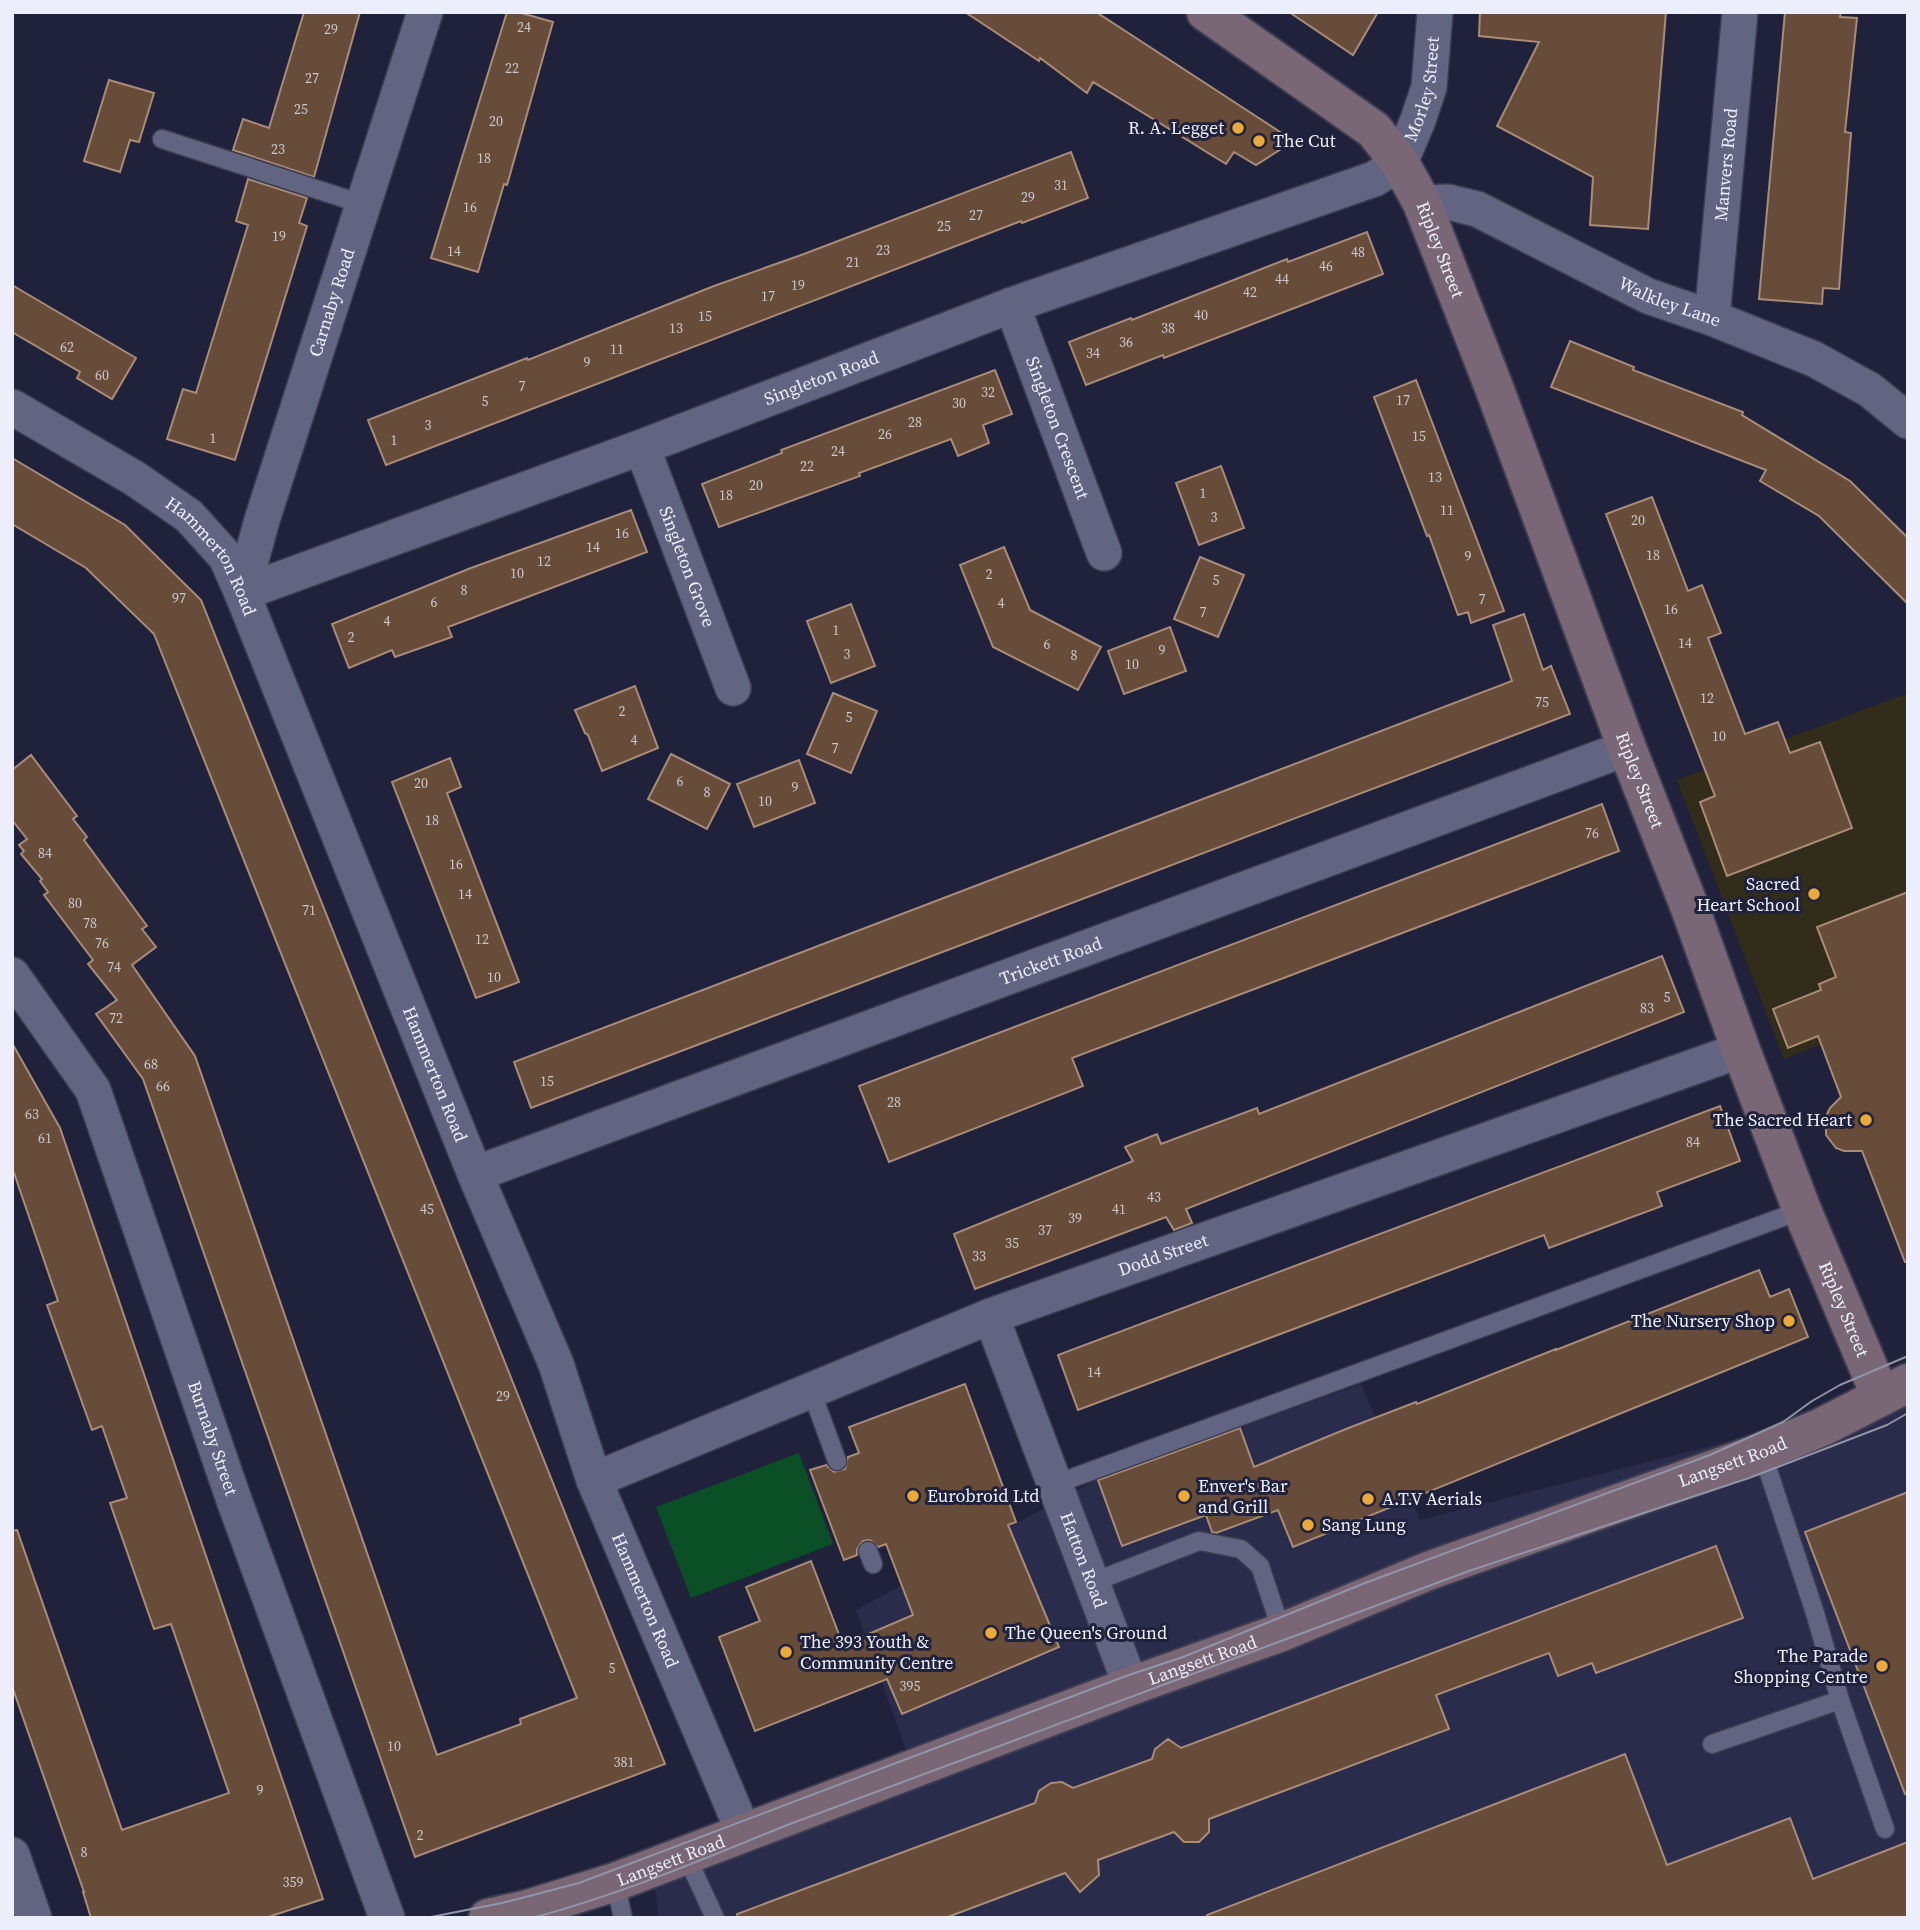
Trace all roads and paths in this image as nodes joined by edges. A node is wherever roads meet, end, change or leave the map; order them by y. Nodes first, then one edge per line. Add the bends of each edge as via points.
1 (425, 12) edge
2 (1206, 12) edge
3 (1435, 12) edge
4 (1740, 12) edge
5 (162, 139) dead end
6 (1400, 163) junction
7 (1422, 203) junction
8 (365, 205) junction
9 (1012, 305) junction
10 (1712, 318) junction
11 (12, 407) edge
12 (1908, 421) edge
13 (642, 446) junction
14 (1104, 553) dead end
15 (242, 593) junction
16 (733, 688) dead end
17 (1627, 748) junction
18 (12, 975) edge
19 (1741, 1050) junction
20 (475, 1174) junction
21 (1802, 1210) junction
22 (991, 1317) junction
23 (1894, 1390) edge
24 (811, 1391) junction
25 (1762, 1452) junction
26 (837, 1461) dead end
27 (594, 1480) junction
28 (1053, 1485) junction
29 (1091, 1583) junction
30 (1282, 1632) junction
31 (1131, 1686) junction
32 (1840, 1700) junction
33 (1712, 1744) dead end
34 (1885, 1829) dead end
35 (744, 1833) junction
36 (12, 1855) edge
37 (686, 1855) junction
38 (619, 1900) edge
39 (34, 1918) edge
40 (387, 1918) edge
41 (488, 1918) edge
42 (715, 1918) edge

1 - 8 street, Carnaby Road
2 - 6 street via 1364,122
3 - 6 street, Morley Street via 1429,87
4 - 10 street, Manvers Road
5 - 8 lane
6 - 7 street, Ripley Street
6 - 9 street, Singleton Road via 1374,179
7 - 10 street, Walkley Lane via 1448,202 1477,209 1636,290
7 - 17 street, Ripley Street
8 - 15 street, Carnaby Road
9 - 13 street, Singleton Road
9 - 14 street, Singleton Crescent
10 - 12 street, Walkley Lane via 1814,359 1870,390
11 - 15 street, Hammerton Road via 134,478 189,516 226,557
13 - 15 street, Singleton Road
13 - 16 street, Singleton Grove
15 - 20 street, Hammerton Road
17 - 19 street, Ripley Street
17 - 20 street, Trickett Road
18 - 40 street, Burnaby Street via 93,1090 234,1500
19 - 21 street, Ripley Street
19 - 22 street, Dodd Street
20 - 27 street, Hammerton Road via 556,1364
21 - 23 street, Ripley Street
21 - 28 lane
22 - 24 street, Dodd Street
22 - 28 street, Hatton Road
23 - 25 street, Langsett Road
24 - 26 lane
24 - 27 street, Dodd Street
25 - 30 street, Langsett Road via 1428,1571
25 - 32 lane
27 - 35 street, Hammerton Road
28 - 29 street, Hatton Road
29 - 30 lane via 1199,1541 1241,1549 1260,1566
29 - 31 street, Hatton Road
30 - 31 street, Langsett Road
31 - 35 street, Langsett Road
32 - 33 lane
32 - 34 lane
35 - 37 street, Langsett Road
36 - 39 street
37 - 38 street, Langsett Road
37 - 42 lane
38 - 41 street, Langsett Road

